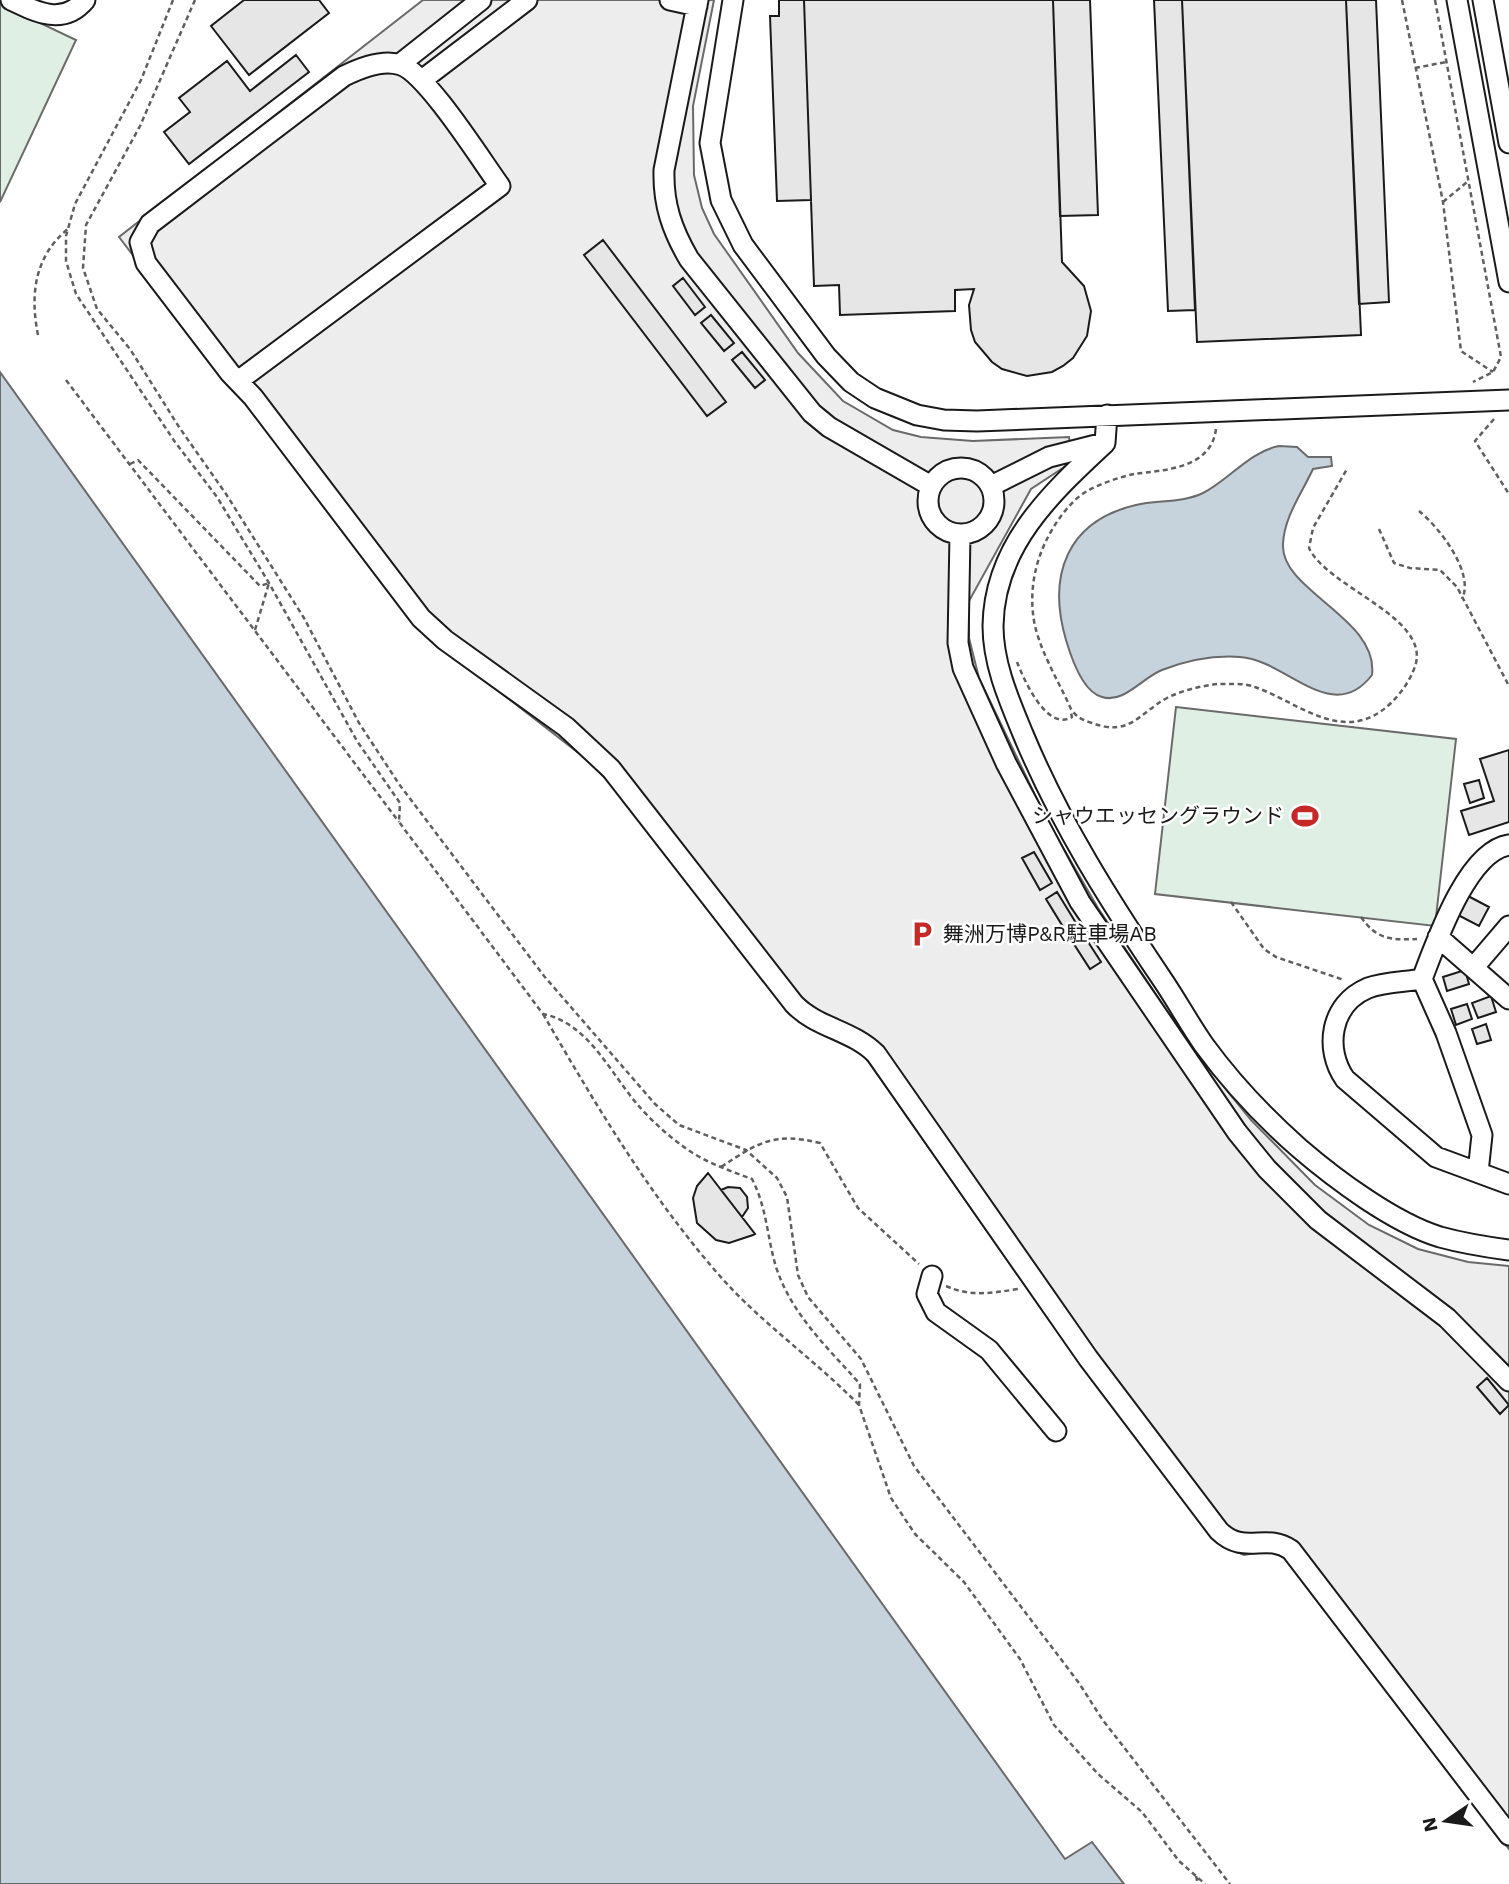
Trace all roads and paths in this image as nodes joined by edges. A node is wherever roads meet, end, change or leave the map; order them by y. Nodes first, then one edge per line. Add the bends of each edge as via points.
1 (11, 0) edge
2 (85, 0) edge
3 (173, 0) edge
4 (195, 0) edge
5 (481, 0) edge
6 (527, 0) edge
7 (670, 0) edge
8 (733, 0) edge
9 (1402, 0) edge
10 (1435, 0) edge
11 (1457, 0) edge
12 (1483, 0) edge
13 (697, 3) edge
14 (1446, 62) junction
15 (400, 64) junction
16 (1415, 68) junction
17 (422, 80) junction
18 (1509, 143) edge
19 (1469, 181) junction
20 (1443, 202) junction
21 (69, 228) junction
22 (1509, 282) edge
23 (38, 335) dead end
24 (1493, 372) junction
25 (66, 380) dead end
26 (238, 381) junction
27 (1463, 387) dead end
28 (1509, 400) edge
29 (1107, 415) junction
30 (1494, 419) dead end
31 (1216, 426) dead end
32 (1105, 443) junction
33 (130, 464) junction
34 (1346, 469) dead end
35 (931, 486) junction
36 (991, 486) junction
37 (1509, 494) edge
38 (1419, 511) dead end
39 (1379, 530) dead end
40 (960, 535) junction
41 (270, 583) junction
42 (1462, 599) junction
43 (255, 631) junction
44 (1014, 654) dead end
45 (1509, 686) edge
46 (1071, 709) junction
47 (399, 822) junction
48 (1509, 845) edge
49 (1231, 902) dead end
50 (1361, 917) dead end
51 (1509, 926) edge
52 (1438, 937) junction
53 (1474, 967) junction
54 (1422, 979) junction
55 (1367, 988) junction
56 (1509, 999) edge
57 (543, 1014) junction
58 (746, 1150) junction
59 (720, 1167) junction
60 (1478, 1172) junction
61 (1509, 1184) edge
62 (1509, 1250) edge
63 (932, 1276) junction
64 (1021, 1289) dead end
65 (1509, 1381) edge
66 (859, 1405) junction
67 (1056, 1431) dead end
68 (1509, 1835) edge
69 (1196, 1876) junction
70 (1198, 1884) edge
71 (1205, 1884) edge
72 (1230, 1884) edge

1 - 2 street via 47,16 70,11
3 - 21 path via 141,80 75,204
4 - 58 path via 140,126 86,225 83,268 97,309 130,349 226,494 399,784 544,976 655,1104 679,1125
5 - 15 street
6 - 17 street
7 - 13 street
8 - 29 street via 710,143 721,200 743,245 825,356 875,398 917,415 977,421
9 - 16 path
10 - 14 path
11 - 22 street
12 - 18 street
13 - 35 street via 664,170 663,194 676,238 812,413
14 - 16 path
14 - 19 path
15 - 17 street
15 - 26 street via 370,66 344,76 150,224 143,234 140,243 146,263
16 - 20 path
17 - 26 street via 500,186
19 - 20 path
19 - 24 path via 1501,357
20 - 24 path via 1461,351
21 - 23 path via 56,239 38,273 32,303
21 - 41 path via 66,261 76,295 217,498
24 - 27 path
25 - 33 path
26 - 68 street via 433,630 586,745 635,798 794,1004 810,1019 856,1037 876,1054 1088,1358 1219,1531 1243,1545 1274,1541 1291,1550
28 - 29 street
29 - 32 street
30 - 37 path via 1475,441
31 - 46 path via 1210,445 1195,459 1174,470 1135,474 1087,491 1051,530 1033,580 1032,607 1043,649
32 - 36 street via 1049,457
32 - 62 street via 1029,520 1004,571 993,624 995,653 1008,698 1064,824 1110,903 1205,1046 1300,1149 1391,1213 1438,1236
33 - 41 path via 138,460 260,586
33 - 43 path
34 - 46 path via 1314,528 1309,548 1322,566 1407,629 1418,650 1403,692 1387,706 1370,718 1334,720 1308,713 1253,686 1223,684 1182,692 1122,728 1103,727 1079,718
35 - 36 street via 956,468 976,471
35 - 40 street via 928,508 932,519 949,533
36 - 40 street via 992,515 979,530
38 - 42 path via 1437,525 1465,577
39 - 42 path via 1394,563 1440,570
40 - 65 street via 958,643 963,668 1041,833 1112,952 1267,1169 1318,1220 1447,1318
41 - 43 path
41 - 47 path via 357,741 400,803
42 - 45 path
43 - 47 path
44 - 46 path via 1035,695 1055,719 1072,717
47 - 57 path
48 - 52 street via 1480,861
49 - 55 path via 1264,949 1276,957
50 - 52 path via 1370,931 1382,938
51 - 53 street
52 - 53 street
52 - 54 street
53 - 56 street
54 - 55 street
54 - 60 street via 1482,1135
55 - 60 street via 1348,1003 1334,1024 1336,1066 1354,1088 1436,1157
57 - 59 path via 559,1017 580,1031 639,1106 681,1146
57 - 66 path via 602,1117 651,1190 719,1275
58 - 59 path
58 - 63 path via 791,1136 820,1143 858,1208
58 - 72 path via 778,1178 787,1197 798,1275 808,1297 861,1359 914,1466
59 - 66 path via 752,1179 789,1300 860,1384
60 - 61 street
63 - 64 path via 961,1293
63 - 67 street via 927,1294 936,1312 989,1350
66 - 69 path via 891,1498 915,1534 964,1582 1020,1659 1054,1725 1098,1774 1142,1812
69 - 70 path
69 - 71 path

